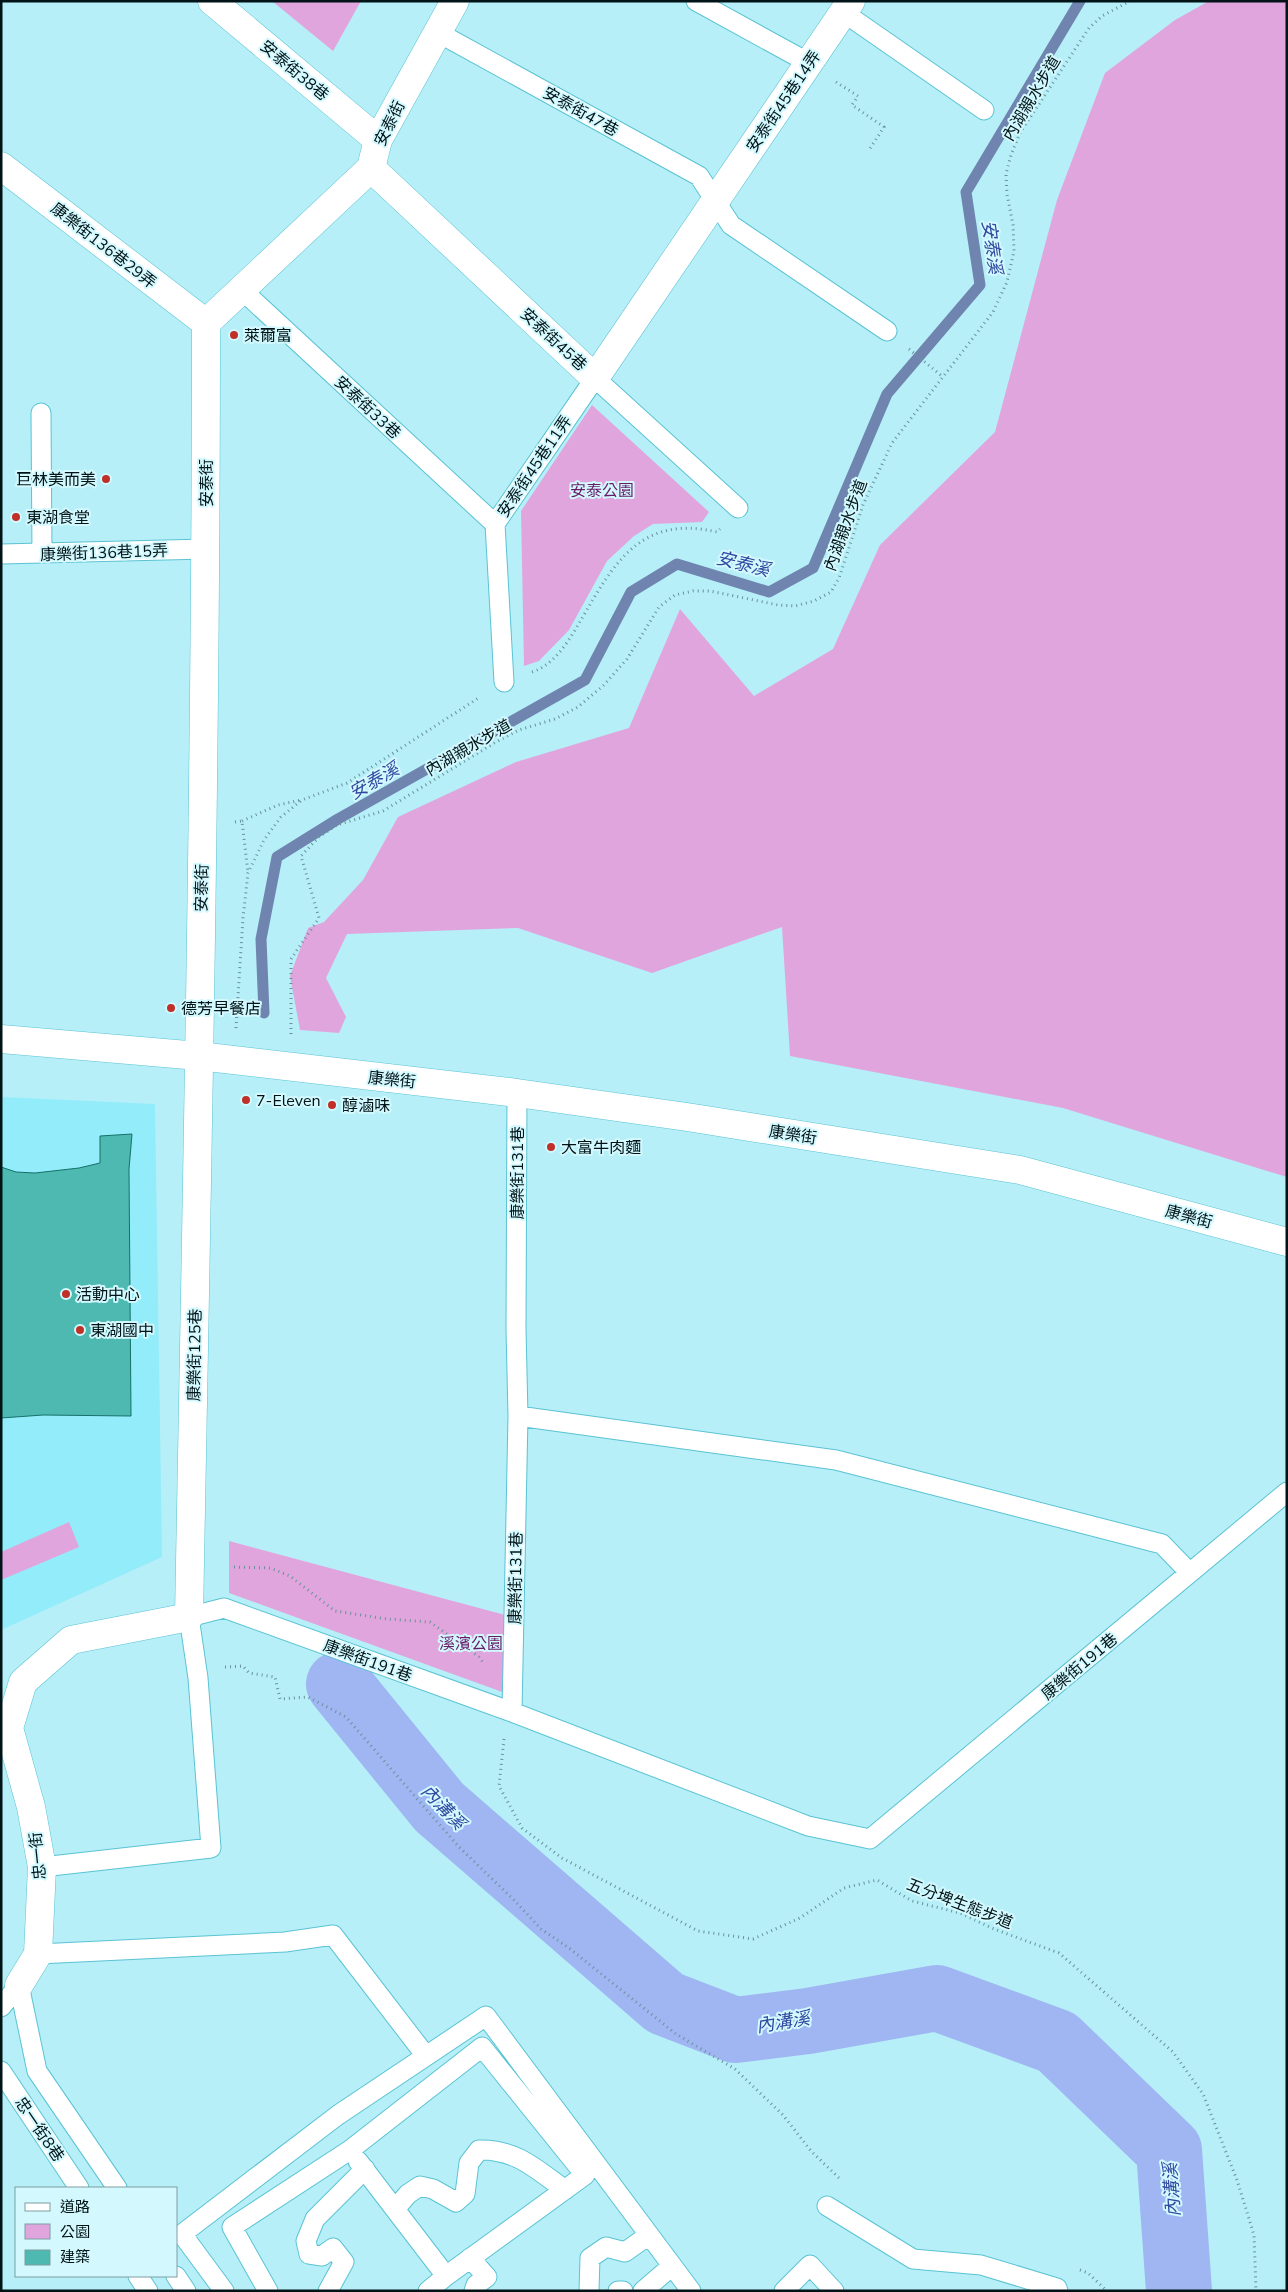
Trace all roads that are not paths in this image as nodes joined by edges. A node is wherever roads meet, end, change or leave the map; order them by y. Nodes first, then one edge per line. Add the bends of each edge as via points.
1 (212, 1) edge
2 (455, 1) edge
3 (696, 1) edge
4 (847, 7) edge
5 (438, 32) junction
6 (809, 63) junction
7 (984, 110) dead end
8 (378, 140) junction
9 (1, 166) edge
10 (372, 168) junction
11 (715, 201) junction
12 (242, 290) junction
13 (206, 323) junction
14 (887, 331) road end
15 (595, 378) junction
16 (41, 413) dead end
17 (738, 508) road end
18 (495, 524) junction
19 (206, 549) junction
20 (42, 553) junction
21 (1, 554) edge
22 (504, 682) road end
23 (1, 1039) edge
24 (199, 1056) junction
25 (518, 1093) junction
26 (1287, 1242) edge
27 (518, 1416) junction
28 (1287, 1492) edge
29 (1190, 1573) junction
30 (189, 1617) junction
31 (512, 1712) junction
32 (42, 1867) junction
33 (38, 1954) junction
34 (19, 1985) junction
35 (1, 2006) edge
36 (426, 2056) junction
37 (1, 2070) edge
38 (350, 2150) junction
39 (365, 2169) junction
40 (591, 2170) junction
41 (79, 2187) edge
42 (116, 2187) edge
43 (565, 2190) junction
44 (826, 2206) dead end
45 (395, 2209) junction
46 (649, 2235) junction
47 (470, 2258) junction
48 (672, 2266) junction
49 (446, 2276) junction
50 (139, 2277) edge
51 (177, 2277) edge
52 (148, 2291) edge
53 (186, 2291) edge
54 (224, 2291) edge
55 (268, 2291) edge
56 (328, 2291) edge
57 (428, 2291) edge
58 (474, 2291) edge
59 (589, 2291) edge
60 (618, 2291) edge
61 (623, 2291) edge
62 (643, 2291) edge
63 (691, 2291) edge
64 (784, 2291) edge
65 (834, 2291) edge
66 (1058, 2291) edge

1 - 8 street, 安泰街38巷
2 - 5 street, 安泰街
3 - 6 lane
4 - 6 street, 安泰街45巷14弄
4 - 7 lane
5 - 8 street, 安泰街
5 - 11 lane, 安泰街47巷 via 699,176
6 - 11 street, 安泰街45巷14弄
8 - 10 street, 安泰街
9 - 13 street, 康樂街136巷29弄
10 - 12 street, 安泰街
10 - 15 street, 安泰街45巷
11 - 14 lane via 731,226
11 - 15 street, 安泰街45巷14弄
12 - 13 street, 安泰街
12 - 18 lane, 安泰街33巷
13 - 19 street, 安泰街
15 - 17 lane, 安泰街45巷
15 - 18 lane, 安泰街45巷11弄
16 - 20 lane
18 - 22 lane, 安泰街45巷11弄
19 - 20 lane, 康樂街136巷15弄
19 - 24 street, 安泰街
20 - 21 lane, 康樂街136巷15弄
23 - 24 street
24 - 25 street, 康樂街
24 - 30 street, 康樂街125巷
25 - 26 street, 康樂街 via 1020,1170
25 - 27 lane, 康樂街131巷
27 - 29 lane via 836,1460 1162,1544
27 - 31 lane, 康樂街131巷
28 - 29 lane, 康樂街191巷
29 - 31 lane, 康樂街191巷 via 870,1839 808,1826
30 - 31 lane, 康樂街191巷 via 224,1608
30 - 32 street, 忠一街 via 71,1640 23,1682 9,1728 31,1807
30 - 32 lane via 211,1848
32 - 33 street, 忠一街
33 - 34 street, 忠一街
33 - 36 lane via 285,1942 333,1935
34 - 35 lane
34 - 42 lane via 37,2071
36 - 40 lane via 486,2016
36 - 54 lane via 338,2115 182,2234
37 - 41 lane, 忠一街8巷
38 - 39 lane
38 - 40 lane via 482,2047
38 - 55 lane via 232,2227
39 - 45 lane
39 - 56 lane via 315,2220 306,2241 309,2254 322,2256 333,2248 344,2262
40 - 43 lane
40 - 46 lane
43 - 45 lane via 524,2161 497,2149 479,2150 469,2163 465,2194 456,2202 433,2189 420,2186
43 - 47 lane
44 - 66 lane via 913,2259 981,2265 1057,2288
45 - 49 lane
46 - 48 lane
46 - 59 lane via 625,2252 606,2247 590,2258
47 - 49 lane
47 - 58 lane via 487,2277 476,2285
48 - 62 lane
48 - 63 lane
49 - 57 lane
50 - 52 lane
51 - 53 lane
60 - 61 lane
64 - 65 lane via 810,2265

